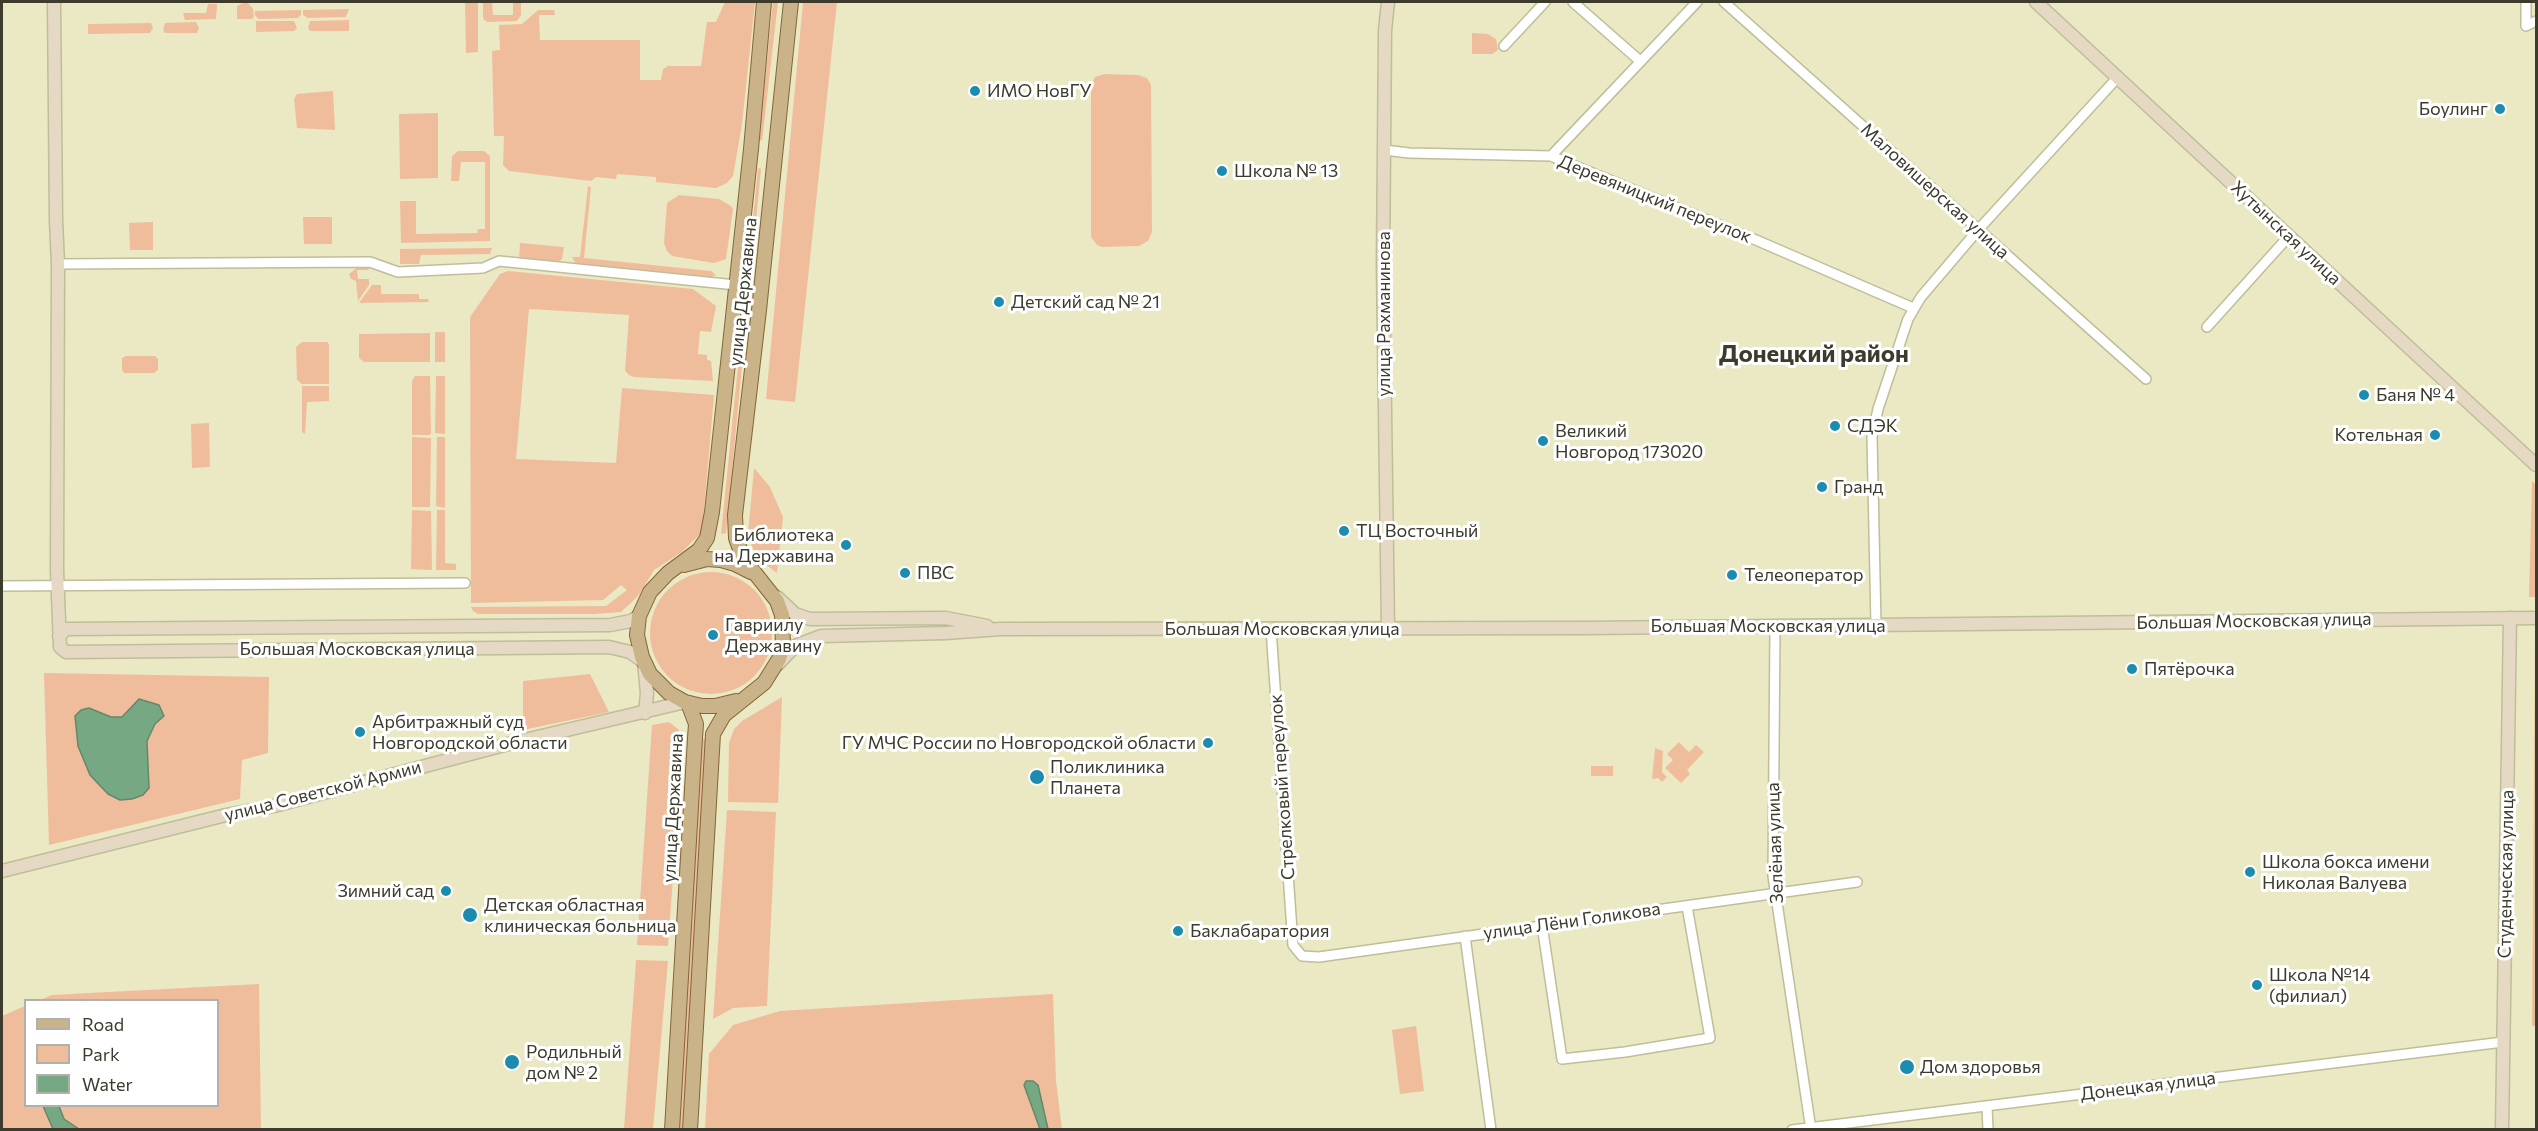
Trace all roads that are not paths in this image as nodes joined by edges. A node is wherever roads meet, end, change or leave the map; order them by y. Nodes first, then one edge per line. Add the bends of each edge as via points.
1 (54, 2) edge
2 (764, 2) edge
3 (791, 2) edge
4 (1388, 2) edge
5 (1545, 2) edge
6 (1573, 2) edge
7 (1697, 2) edge
8 (1724, 2) edge
9 (2036, 2) edge
10 (2526, 2) edge
11 (2536, 21) edge
12 (1504, 46) dead end
13 (1640, 61) junction
14 (2118, 77) junction
15 (751, 149) junction
16 (1384, 150) junction
17 (776, 151) junction
18 (1551, 156) junction
19 (1978, 230) junction
20 (2289, 236) junction
21 (58, 264) junction
22 (736, 285) junction
23 (1913, 308) junction
24 (2207, 327) dead end
25 (2146, 379) dead end
26 (2536, 465) edge
27 (679, 567) junction
28 (465, 583) dead end
29 (765, 584) junction
30 (2, 586) edge
31 (58, 586) junction
32 (639, 616) junction
33 (2510, 618) junction
34 (2536, 618) edge
35 (1876, 625) junction
36 (1775, 626) junction
37 (1388, 628) junction
38 (1000, 629) junction
39 (1271, 629) junction
40 (63, 632) junction
41 (644, 662) junction
42 (773, 672) junction
43 (754, 692) junction
44 (687, 702) junction
45 (645, 713) junction
46 (2, 871) edge
47 (1857, 882) dead end
48 (1774, 894) junction
49 (1687, 906) junction
50 (1542, 925) junction
51 (1465, 936) junction
52 (1293, 945) joint
53 (2504, 1042) junction
54 (1987, 1106) junction
55 (1811, 1128) edge
56 (672, 1130) edge
57 (690, 1130) edge
58 (1491, 1130) edge
59 (1792, 1130) edge
60 (1988, 1130) edge
61 (2502, 1130) edge

1 - 21 street
2 - 15 main road, улица Державина
3 - 17 main road, улица Державина
4 - 16 street, улица Рахманинова
5 - 12 street
6 - 13 street
7 - 13 street
8 - 19 street, Маловишерская улица
9 - 14 street, Хутынская улица
10 - 11 street via 2526,26
13 - 18 street
14 - 19 street
14 - 20 street, Хутынская улица
15 - 17 main road
15 - 22 main road, улица Державина
16 - 18 street, Деревяницкий переулок
16 - 37 street, улица Рахманинова
17 - 29 main road, улица Державина via 735,515 736,538 743,558
18 - 23 street, Деревяницкий переулок
19 - 23 street
19 - 25 street, Маловишерская улица
20 - 24 street
20 - 26 street, Хутынская улица
21 - 22 street via 370,262 400,272 483,268 499,261
21 - 31 street
22 - 27 main road, улица Державина via 707,538
23 - 35 street via 1873,425
27 - 29 main road, улица Державина via 721,560 742,567
27 - 32 main road, улица Державина via 658,582
28 - 31 street
29 - 38 street, Большая Московская улица via 795,614 810,619 946,618
29 - 42 main road, улица Державина via 780,608 784,630
30 - 31 street
31 - 40 street
32 - 40 street, Большая Московская улица via 610,625
32 - 41 main road via 638,635
33 - 34 street, Большая Московская улица
33 - 35 street, Большая Московская улица
33 - 53 street, Студенческая улица
35 - 36 street, Большая Московская улица
36 - 37 street, Большая Московская улица
36 - 48 street, Зелёная улица
37 - 39 street, Большая Московская улица
38 - 39 street, Большая Московская улица
38 - 42 street, Большая Московская улица via 821,636 795,646
39 - 52 street, Стрелковый переулок
40 - 41 street, Большая Московская улица via 60,647 66,652 609,647 630,651
41 - 44 main road via 659,684
41 - 45 street
42 - 43 main road, улица Державина
43 - 44 main road, улица Державина via 729,704
43 - 57 main road, улица Державина via 724,715 713,734
44 - 45 street, улица Советской Армии
44 - 56 main road, улица Державина via 696,724
45 - 46 street, улица Советской Армии
47 - 48 street, улица Лёни Голикова
48 - 49 street, улица Лёни Голикова
48 - 55 street, Зелёная улица
49 - 50 street, улица Лёни Голикова
49 - 50 street via 1710,1038 1625,1052 1562,1059
50 - 51 street, улица Лёни Голикова
51 - 52 street, улица Лёни Голикова via 1312,958 1302,956
51 - 58 street
53 - 54 street, Донецкая улица
53 - 61 street, Студенческая улица
54 - 55 street, Донецкая улица
54 - 60 street
55 - 59 street, Донецкая улица

